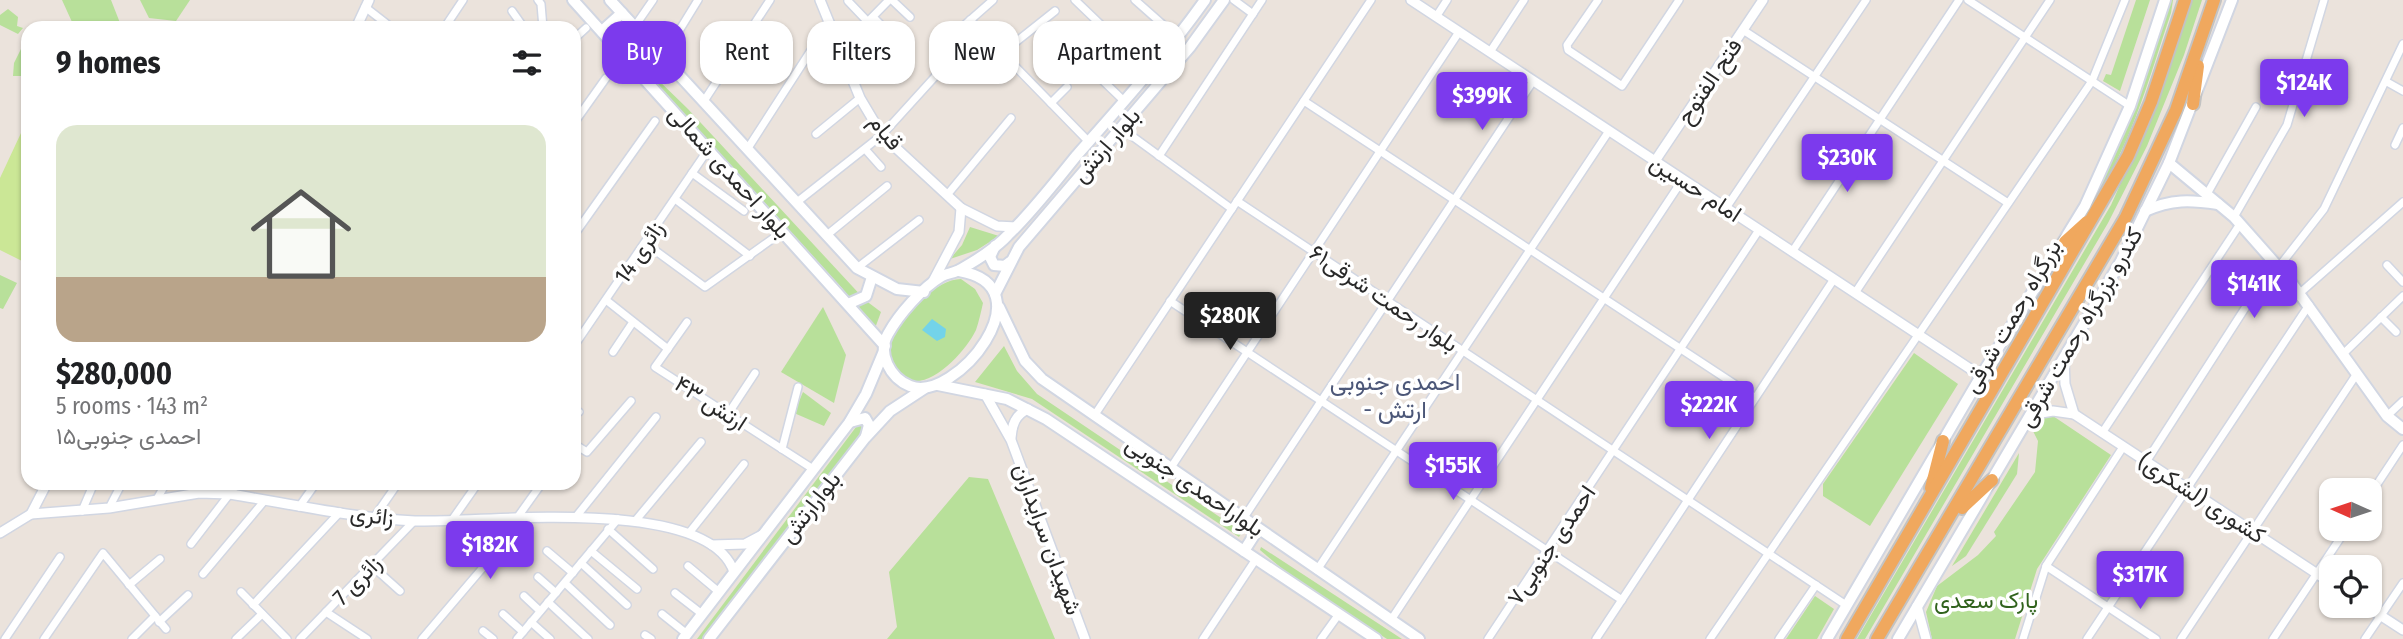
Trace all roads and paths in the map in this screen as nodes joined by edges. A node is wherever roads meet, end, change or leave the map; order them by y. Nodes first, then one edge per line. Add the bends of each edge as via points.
1 (463, 0) edge
2 (538, 0) edge
3 (573, 0) edge
4 (610, 0) edge
5 (653, 0) edge
6 (698, 0) edge
7 (770, 0) edge
8 (820, 0) edge
9 (890, 0) edge
10 (993, 0) edge
11 (1075, 0) edge
12 (1135, 0) edge
13 (1205, 0) edge
14 (1224, 0) edge
15 (1234, 0) edge
16 (1262, 0) edge
17 (1371, 0) edge
18 (1410, 0) edge
19 (1447, 0) edge
20 (1524, 0) edge
21 (1598, 0) edge
22 (1679, 0) edge
23 (1763, 0) edge
24 (1866, 0) edge
25 (1959, 0) edge
26 (1968, 0) edge
27 (2050, 0) edge
28 (2126, 0) edge
29 (2165, 0) edge
30 (2214, 0) edge
31 (2232, 0) edge
32 (2324, 0) edge
33 (848, 1) edge
34 (367, 3) edge
35 (2183, 4) edge
36 (512, 11) dead end
37 (1055, 11) dead end
38 (622, 13) junction
39 (1253, 14) junction
40 (910, 17) dead end
41 (1436, 17) junction
42 (870, 19) junction
43 (970, 20) edge
44 (359, 21) edge
45 (385, 21) edge
46 (449, 21) edge
47 (519, 21) edge
48 (542, 21) edge
49 (613, 21) edge
50 (630, 21) edge
51 (638, 21) edge
52 (685, 21) edge
53 (827, 21) edge
54 (873, 21) edge
55 (1097, 21) edge
56 (1159, 21) edge
57 (586, 28) dead end
58 (1185, 28) edge
59 (1743, 30) junction
60 (602, 31) edge
61 (1459, 32) junction
62 (581, 33) edge
63 (2025, 37) junction
64 (1019, 40) edge
65 (2202, 41) junction
66 (2403, 44) edge
67 (1490, 52) junction
68 (807, 57) edge
69 (1019, 70) edge
70 (1814, 77) junction
71 (2278, 79) dead end
72 (1533, 81) junction
73 (2092, 81) junction
74 (686, 82) edge
75 (2387, 82) junction
76 (929, 83) edge
77 (602, 84) edge
78 (650, 84) edge
79 (855, 84) edge
80 (1106, 84) edge
81 (1138, 84) edge
82 (2299, 86) junction
83 (1067, 87) dead end
84 (2269, 90) dead end
85 (2403, 91) edge
86 (860, 98) junction
87 (2295, 99) junction
88 (704, 101) junction
89 (1124, 101) junction
90 (1304, 101) junction
91 (1051, 103) junction
92 (2193, 104) junction
93 (2130, 106) junction
94 (2256, 107) dead end
95 (581, 113) edge
96 (1012, 118) dead end
97 (1879, 120) junction
98 (655, 121) dead end
99 (1121, 128) junction
100 (2403, 128) edge
101 (1609, 131) junction
102 (816, 134) dead end
103 (882, 135) junction
104 (1089, 142) junction
105 (2395, 145) dead end
106 (748, 148) junction
107 (865, 149) junction
108 (1380, 151) junction
109 (1159, 156) junction
110 (703, 157) dead end
111 (1655, 161) junction
112 (1943, 161) junction
113 (2169, 163) junction
114 (881, 167) dead end
115 (692, 173) junction
116 (1683, 180) junction
117 (887, 187) dead end
118 (2207, 194) junction
119 (947, 195) junction
120 (675, 199) junction
121 (1454, 199) junction
122 (1237, 201) junction
123 (797, 202) junction
124 (2403, 202) edge
125 (2008, 203) junction
126 (2218, 204) junction
127 (961, 208) junction
128 (1727, 208) junction
129 (1232, 209) junction
130 (744, 211) dead end
131 (2145, 211) junction
132 (2095, 215) junction
133 (919, 220) dead end
134 (2237, 220) junction
135 (581, 225) edge
136 (1016, 227) junction
137 (1759, 230) junction
138 (827, 235) junction
139 (775, 237) dead end
140 (2064, 242) junction
141 (645, 243) junction
142 (996, 245) junction
143 (1530, 249) junction
144 (1314, 251) junction
145 (1792, 251) junction
146 (750, 256) junction
147 (1010, 262) junction
148 (2276, 265) junction
149 (2387, 265) dead end
150 (858, 268) junction
151 (959, 271) junction
152 (872, 277) junction
153 (1834, 279) junction
154 (2403, 282) edge
155 (928, 287) junction
156 (1855, 293) junction
157 (2300, 293) junction
158 (995, 294) junction
159 (2403, 296) edge
160 (1604, 297) junction
161 (606, 300) junction
162 (1388, 301) junction
163 (1170, 302) junction
164 (848, 304) junction
165 (2310, 305) junction
166 (999, 307) junction
167 (2381, 317) junction
168 (634, 322) junction
169 (687, 322) dead end
170 (2396, 332) dead end
171 (1919, 335) junction
172 (581, 336) edge
173 (884, 348) junction
174 (1681, 348) junction
175 (668, 349) junction
176 (1464, 351) junction
177 (613, 352) dead end
178 (1247, 352) junction
179 (2343, 354) junction
180 (2064, 359) junction
181 (755, 373) dead end
182 (2356, 374) junction
183 (1981, 376) junction
184 (938, 385) junction
185 (798, 387) dead end
186 (925, 388) junction
187 (985, 394) junction
188 (1754, 397) junction
189 (1320, 400) junction
190 (1537, 400) junction
191 (631, 401) dead end
192 (2403, 401) edge
193 (1028, 409) junction
194 (727, 414) junction
195 (2074, 414) junction
196 (2030, 415) junction
197 (2387, 416) junction
198 (656, 417) dead end
199 (1094, 417) junction
200 (849, 423) junction
201 (2403, 429) edge
202 (2102, 433) junction
203 (865, 438) junction
204 (1011, 440) junction
205 (1943, 441) junction
206 (701, 442) dead end
207 (2403, 445) edge
208 (2123, 447) junction
209 (581, 448) edge
210 (782, 449) junction
211 (1395, 450) junction
212 (1614, 450) junction
213 (2146, 462) junction
214 (744, 464) dead end
215 (813, 469) junction
216 (1170, 469) junction
217 (2381, 478) edge
218 (1992, 480) junction
219 (2187, 488) junction
220 (43, 490) edge
221 (91, 490) edge
222 (118, 490) edge
223 (162, 490) edge
224 (233, 490) edge
225 (311, 490) edge
226 (393, 490) edge
227 (473, 490) edge
228 (538, 490) edge
229 (230, 494) junction
230 (158, 499) junction
231 (265, 500) junction
232 (1471, 500) junction
233 (1688, 500) junction
234 (1928, 503) junction
235 (299, 507) junction
236 (109, 508) junction
237 (82, 511) junction
238 (340, 512) junction
239 (31, 514) junction
240 (375, 516) junction
241 (521, 518) junction
242 (575, 518) junction
243 (618, 519) junction
244 (1243, 519) junction
245 (452, 520) junction
246 (636, 520) junction
247 (1950, 520) junction
248 (414, 521) junction
249 (608, 529) junction
250 (1258, 529) junction
251 (2253, 531) junction
252 (0, 533) edge
253 (689, 533) junction
254 (763, 534) junction
255 (2338, 541) edge
256 (191, 544) dead end
257 (710, 545) junction
258 (547, 551) dead end
259 (591, 551) junction
260 (1244, 551) junction
261 (1547, 551) junction
262 (1768, 552) junction
263 (60, 557) dead end
264 (160, 559) dead end
265 (1256, 559) junction
266 (581, 563) junction
267 (371, 565) junction
268 (688, 566) dead end
269 (2046, 566) junction
270 (653, 569) dead end
271 (1317, 570) junction
272 (734, 572) junction
273 (573, 573) junction
274 (2317, 573) junction
275 (203, 574) dead end
276 (538, 577) dead end
277 (565, 583) junction
278 (2403, 583) edge
279 (129, 585) junction
280 (1816, 585) junction
281 (637, 589) dead end
282 (241, 592) dead end
283 (400, 592) dead end
284 (719, 592) junction
285 (556, 593) junction
286 (675, 593) dead end
287 (188, 595) dead end
288 (524, 596) dead end
289 (1622, 600) junction
290 (548, 602) junction
291 (253, 605) junction
292 (627, 605) dead end
293 (1846, 606) junction
294 (1917, 606) junction
295 (2108, 607) junction
296 (540, 611) junction
297 (326, 612) junction
298 (262, 614) junction
299 (503, 614) dead end
300 (662, 614) dead end
301 (702, 614) junction
302 (1339, 614) junction
303 (2382, 614) edge
304 (2382, 616) edge
305 (2379, 618) edge
306 (157, 619) junction
307 (1391, 620) junction
308 (531, 622) junction
309 (610, 625) dead end
310 (166, 629) dead end
311 (2403, 630) edge
312 (484, 631) dead end
313 (523, 632) junction
314 (685, 636) edge
315 (5, 639) edge
316 (44, 639) edge
317 (132, 639) edge
318 (236, 639) edge
319 (287, 639) edge
320 (300, 639) edge
321 (367, 639) edge
322 (422, 639) edge
323 (493, 639) edge
324 (517, 639) edge
325 (550, 639) edge
326 (588, 639) edge
327 (709, 639) edge
328 (1085, 639) edge
329 (1203, 639) edge
330 (1321, 639) edge
331 (1376, 639) edge
332 (1419, 639) edge
333 (1488, 639) edge
334 (1596, 639) edge
335 (1710, 639) edge
336 (1779, 639) edge
337 (1827, 639) edge
338 (1847, 639) edge
339 (1877, 639) edge
340 (1898, 639) edge
341 (1926, 639) edge
342 (2023, 639) edge
343 (2087, 639) edge
344 (2156, 639) edge
345 (2180, 639) edge
346 (2273, 639) edge
347 (2365, 639) edge

1 - 46 street
2 - 48 street
3 - 60 main road, بلوار احمدی شمالی
4 - 38 main road, بلوار احمدی شمالی
5 - 51 street
6 - 52 street
7 - 88 street
8 - 53 street, قیام
9 - 40 street
9 - 42 street
10 - 43 street
11 - 55 street
12 - 56 street
13 - 58 main road, بلوار ارتش
14 - 99 main road, بلوار ارتش
15 - 39 street
16 - 39 street
17 - 90 street
18 - 41 street, امام حسین
19 - 41 street
20 - 67 street
21 - 22 street via 1567,50 1622,86
23 - 59 street, فتح الفتوح
24 - 70 street
25 - 97 street
26 - 63 street
27 - 63 street
28 - 73 street
29 - 93 main road
30 - 65 highway
31 - 92 main road, کندرو بزرگراه رحمت شرقی
32 - 82 street
33 - 42 street
34 - 44 street
34 - 45 street
35 - 132 highway, بزرگراه رحمت شرقی via 2151,102
36 - 47 street
37 - 64 street
38 - 49 main road
38 - 50 main road, بلوار احمدی شمالی
39 - 109 street
41 - 61 street, امام حسین
42 - 54 street
57 - 62 street
59 - 70 street
59 - 111 street, فتح الفتوح
61 - 67 street, امام حسین
61 - 108 street
63 - 73 street
63 - 112 street
65 - 92 highway
65 - 247 highway via 2126,217
66 - 75 street
67 - 72 street, امام حسین
68 - 106 street
69 - 91 street
70 - 97 street
70 - 128 street
71 - 82 street
72 - 101 street, امام حسین
72 - 121 street
73 - 93 street
73 - 125 street
74 - 88 main road, بلوار احمدی شمالی
75 - 85 street
75 - 148 street via 2325,209
76 - 103 street
77 - 95 street
78 - 164 main road, بلوار احمدی شمالی
79 - 86 street, قیام
80 - 89 street
81 - 89 main road, بلوار ارتش
82 - 87 street
83 - 91 street
84 - 87 street
86 - 102 street
86 - 103 street, قیام
87 - 134 street via 2287,125
88 - 106 main road, بلوار احمدی شمالی
89 - 104 main road, بلوار ارتش
90 - 108 street
90 - 122 street
91 - 104 street
92 - 113 main road, کندرو بزرگراه رحمت شرقی
93 - 140 main road
94 - 118 street
96 - 119 street
97 - 112 street
97 - 145 street
98 - 135 street
99 - 109 street
99 - 147 main road, بلوار ارتش
100 - 105 street
101 - 111 street, امام حسین
101 - 143 street
103 - 107 street
103 - 119 street, قیام
104 - 136 main road, بلوار ارتش
106 - 123 main road, بلوار احمدی شمالی
107 - 114 street
107 - 123 street
108 - 121 street
108 - 144 street
109 - 129 street
110 - 115 street, 14 زائری
111 - 116 street, امام حسین
112 - 125 street
112 - 156 street
113 - 118 main road
113 - 131 main road, کندرو بزرگراه رحمت شرقی
115 - 120 street, 14 زائری
115 - 130 street
116 - 128 street, امام حسین
116 - 160 street
117 - 138 street
118 - 126 main road
119 - 127 street, قیام
120 - 141 street, 14 زائری
120 - 146 street
121 - 143 street
121 - 162 street
122 - 129 street
122 - 144 street, بلوار رحمت شرقی۶۱
123 - 138 main road, بلوار احمدی شمالی
124 - 157 street
125 - 171 street
126 - 131 main road via 2182,199
126 - 134 main road
127 - 136 street, قیام via 997,226
127 - 155 street via 959,232
128 - 137 street, امام حسین
129 - 163 street
131 - 180 main road, کندرو بزرگراه رحمت شرقی via 2108,287
132 - 140 highway
132 - 234 highway, بزرگراه رحمت شرقی
133 - 150 street
134 - 148 main road
134 - 202 street
136 - 142 main road, بلوار ارتش
137 - 145 street, امام حسین
137 - 174 street, احمدی جنوبی۷
138 - 150 main road, بلوار احمدی شمالی
139 - 146 street
140 - 183 main road
141 - 146 street via 705,287
141 - 161 street, 14 زائری
142 - 147 main road via 990,252 991,262 999,267
142 - 151 main road, بلوار ارتش
143 - 160 street
143 - 176 street
144 - 162 street, بلوار رحمت شرقی۶۱
144 - 178 street
145 - 153 street, امام حسین
147 - 158 main road, بلوار ارتش
148 - 157 main road
148 - 213 street
149 - 154 street
150 - 152 main road, بلوار احمدی شمالی
151 - 155 main road via 944,274
151 - 158 main road via 986,282
152 - 155 main road, بلوار احمدی شمالی via 897,289
152 - 164 main road via 866,296
153 - 156 street, امام حسین
153 - 188 street
155 - 173 main road via 897,321
156 - 171 street, امام حسین
157 - 165 main road
158 - 166 main road
159 - 167 street
160 - 174 street
160 - 190 street
161 - 168 street
161 - 172 street, 14 زائری
162 - 176 street, بلوار رحمت شرقی۶۱
162 - 189 street
163 - 178 street
163 - 199 street
164 - 173 main road, بلوار احمدی شمالی
165 - 179 main road
165 - 219 street
166 - 184 main road via 988,336 956,374
166 - 199 main road, بلواراحمدی جنوبی via 1025,361
167 - 170 street
167 - 179 street
168 - 175 street
168 - 177 street
169 - 175 street, ارتش ۴۳
171 - 183 street, امام حسین
171 - 262 street
173 - 186 main road via 897,378
173 - 200 main road
174 - 188 street
174 - 212 street, احمدی جنوبی۷
175 - 194 street, ارتش ۴۳ via 655,367
176 - 190 street, بلوار رحمت شرقی۶۱
176 - 211 street
178 - 189 street
178 - 216 street
179 - 182 main road
180 - 195 street
180 - 196 main road, کندرو بزرگراه رحمت شرقی
181 - 194 street
182 - 197 main road
182 - 251 street
183 - 205 main road
184 - 186 main road
184 - 187 main road
185 - 210 street
186 - 203 main road, بلوارارتش via 890,411
187 - 193 main road
187 - 204 street, شهیدان سرایداران
188 - 233 street
189 - 211 street
189 - 244 street
190 - 212 street, بلوار رحمت شرقی۶۱
190 - 232 street
191 - 209 street via 587,452
192 - 197 street
193 - 204 street via 1019,413
193 - 260 main road
194 - 210 street, ارتش ۴۳
195 - 196 street via 2057,410
195 - 202 street, کشوری (لشکری)
196 - 218 main road, کندرو بزرگراه رحمت شرقی
197 - 201 main road
198 - 242 street
199 - 216 main road, بلواراحمدی جنوبی
200 - 203 main road via 860,418 868,421
200 - 215 main road
202 - 208 street, کشوری (لشکری)
203 - 327 main road, بلوارارتش
204 - 328 street, شهیدان سرایداران
205 - 234 highway
205 - 293 main road
206 - 246 street
207 - 217 street
208 - 213 street, کشوری (لشکری)
208 - 269 street
210 - 215 street, ارتش ۴۳
211 - 232 street
211 - 271 street
212 - 233 street, بلوار رحمت شرقی۶۱
212 - 261 street, احمدی جنوبی۷
213 - 219 street, کشوری (لشکری)
214 - 253 street
215 - 254 main road
216 - 244 main road, بلواراحمدی جنوبی
218 - 247 highway
218 - 294 main road, کندرو بزرگراه رحمت شرقی
219 - 251 street, کشوری (لشکری)
219 - 295 street
220 - 239 street
221 - 237 street
222 - 236 street
223 - 230 street
224 - 229 street
225 - 235 street
226 - 240 street
227 - 245 street
228 - 241 street
229 - 230 street, زائری
229 - 231 street, زائری
229 - 256 street
230 - 236 street, زائری
231 - 235 street, زائری
231 - 275 street
232 - 261 street
232 - 307 street
233 - 262 street, بلوار رحمت شرقی۶۱
233 - 289 street
234 - 338 highway, بزرگراه رحمت شرقی
235 - 238 street, زائری
236 - 237 street, زائری
237 - 239 street, زائری
238 - 240 street, زائری
238 - 291 street
239 - 252 street
240 - 248 street, زائری
241 - 242 street, زائری
241 - 245 street, زائری
241 - 322 street
242 - 243 street, زائری
243 - 246 street, زائری
243 - 249 street
244 - 250 main road, بلواراحمدی جنوبی
245 - 248 street, زائری
246 - 253 street, زائری
247 - 339 highway
248 - 267 street, زائری 7
249 - 259 street
249 - 270 street
250 - 260 main road
250 - 271 main road, بلواراحمدی جنوبی
251 - 274 street, کشوری (لشکری)
251 - 345 street
253 - 257 street, زائری
254 - 257 street via 745,544
254 - 272 main road
255 - 274 street
257 - 272 street, زائری via 727,557
258 - 273 street
259 - 266 street
259 - 281 street
260 - 265 main road
261 - 289 street
261 - 333 street, احمدی جنوبی۷
262 - 280 street, بلوار رحمت شرقی۶۱
262 - 335 street
263 - 315 street
264 - 279 street
265 - 302 main road
265 - 329 street
266 - 273 street
266 - 292 street
267 - 283 street
267 - 297 street, زائری 7
268 - 284 street
269 - 295 street
269 - 342 street
271 - 307 main road, بلواراحمدی جنوبی
272 - 284 main road
273 - 277 street
274 - 346 street
276 - 285 street
277 - 285 street
277 - 309 street
278 - 303 street
279 - 306 street
279 - 316 street via 103,553
280 - 293 street, بلوار رحمت شرقی۶۱
280 - 336 street
282 - 291 street
284 - 301 main road
285 - 290 street
286 - 301 street
287 - 306 street
288 - 296 street
289 - 334 street
290 - 296 street
290 - 326 street
291 - 298 street
293 - 337 main road
294 - 340 main road, کندرو بزرگراه رحمت شرقی
294 - 341 street
295 - 343 street
295 - 344 street
296 - 308 street
297 - 320 street, زائری 7
297 - 321 street
298 - 318 street
298 - 319 street
299 - 313 street
300 - 314 street
301 - 314 main road
302 - 330 street
302 - 331 main road
304 - 311 street
305 - 347 street
306 - 310 street
306 - 317 street
307 - 332 main road, بلواراحمدی جنوبی
308 - 313 street
308 - 325 street
312 - 323 street
313 - 324 street

